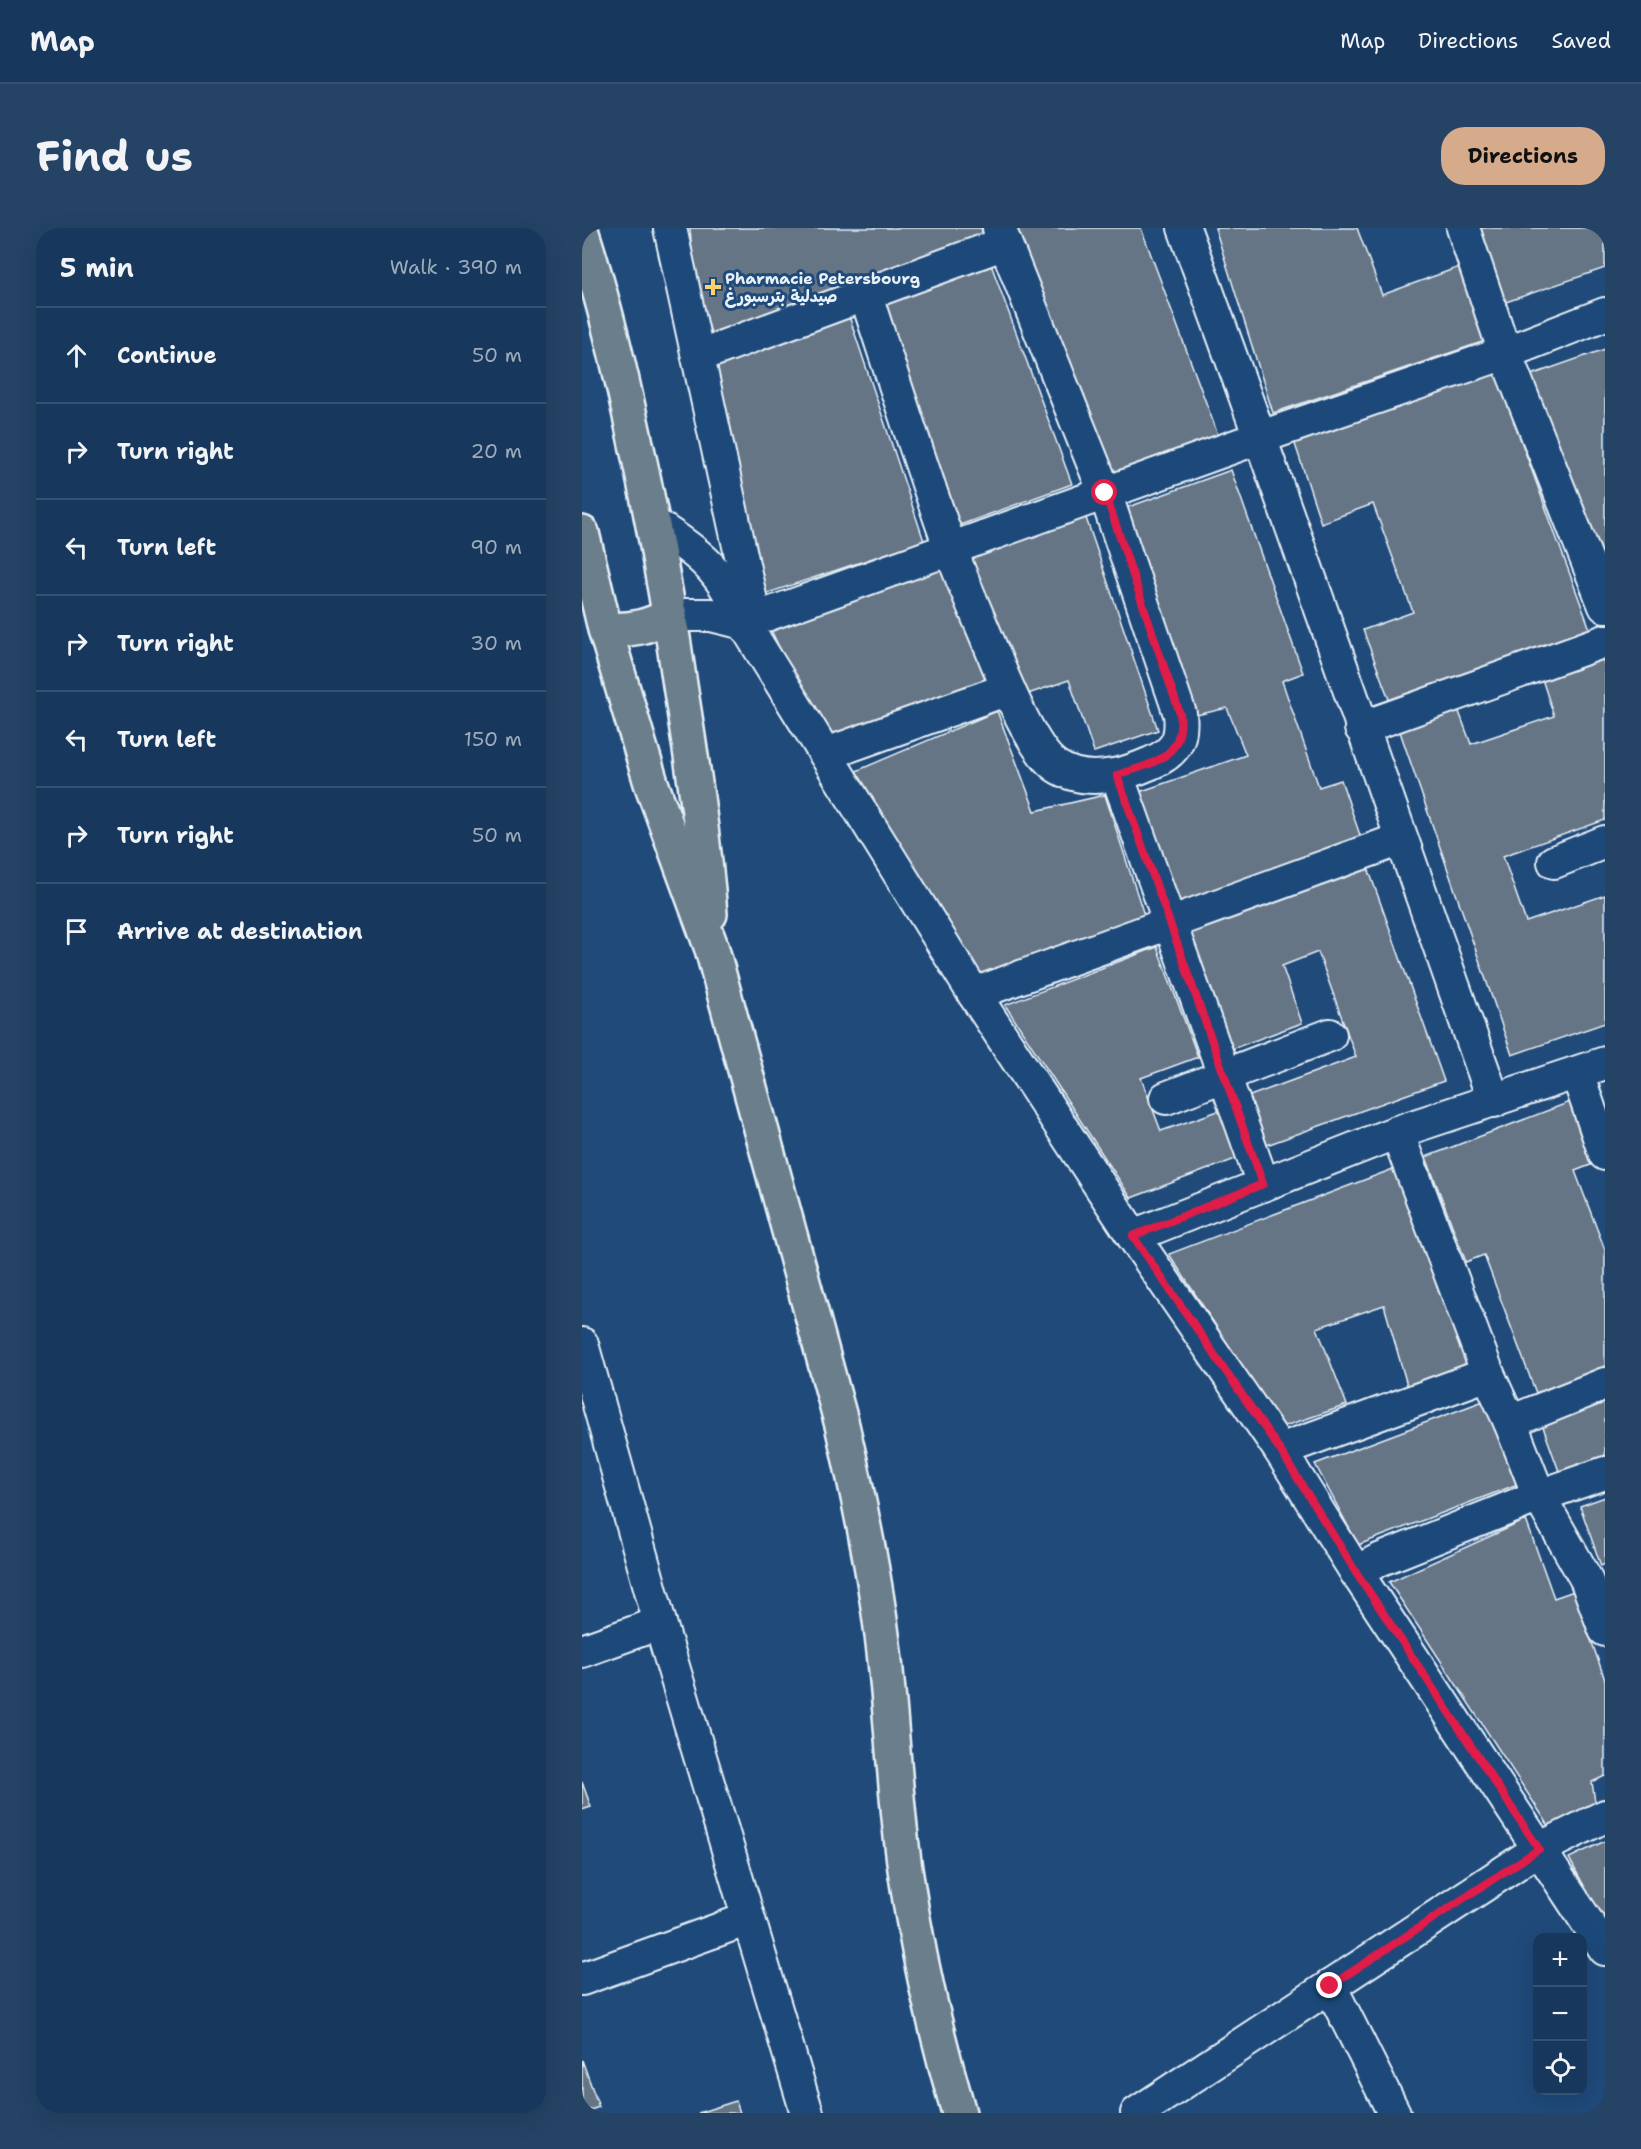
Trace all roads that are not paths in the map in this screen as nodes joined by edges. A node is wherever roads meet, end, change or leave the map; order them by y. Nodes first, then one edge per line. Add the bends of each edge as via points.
1 (670, 228) edge
2 (1184, 228) edge
3 (1463, 228) edge
4 (582, 233) edge
5 (1002, 236) edge
6 (865, 293) junction
7 (1605, 314) edge
8 (597, 333) edge
9 (1505, 353) junction
10 (698, 356) junction
11 (1261, 437) junction
12 (1105, 493) junction
13 (654, 524) junction
14 (582, 533) edge
15 (950, 548) junction
16 (1605, 606) edge
17 (670, 615) junction
18 (750, 621) junction
19 (604, 629) junction
20 (1605, 641) edge
21 (1008, 689) junction
22 (1361, 728) junction
23 (826, 754) junction
24 (1117, 775) junction
25 (1401, 839) junction
26 (1605, 842) edge
27 (1554, 862) dead end
28 (1171, 923) junction
29 (712, 949) junction
30 (974, 994) junction
31 (1330, 1035) dead end
32 (1591, 1068) edge
33 (1225, 1075) junction
34 (1166, 1098) dead end
35 (1494, 1101) junction
36 (1397, 1132) junction
37 (1605, 1154) edge
38 (1263, 1184) junction
39 (1133, 1236) junction
40 (582, 1344) edge
41 (1488, 1374) junction
42 (1605, 1384) edge
43 (1510, 1422) junction
44 (1280, 1450) junction
45 (1605, 1473) edge
46 (1539, 1496) junction
47 (1356, 1572) junction
48 (1596, 1576) edge
49 (660, 1623) junction
50 (1605, 1630) edge
51 (582, 1651) edge
52 (1605, 1816) edge
53 (1539, 1849) junction
54 (748, 1919) junction
55 (1605, 1949) edge
56 (582, 1979) edge
57 (1330, 1986) junction
58 (807, 2113) edge
59 (960, 2113) edge
60 (1137, 2113) edge
61 (1394, 2113) edge

1 - 10 street
2 - 11 street
3 - 9 street
4 - 8 main road
5 - 6 street
5 - 12 street
6 - 10 street
6 - 15 street
7 - 9 street
8 - 13 main road
9 - 11 street
9 - 16 street
10 - 18 street
11 - 12 street
11 - 22 street
12 - 15 street
12 - 24 street via 1182,727 1173,749 1165,757
13 - 17 main road
13 - 18 street via 697,552 712,567
14 - 19 main road
15 - 18 street
15 - 21 street
17 - 18 street via 711,615
17 - 19 main road via 637,629
17 - 29 main road via 702,831
18 - 23 street
19 - 29 main road via 651,783
20 - 22 street
21 - 23 street
21 - 24 street via 1042,753 1053,764 1081,776
22 - 25 street
23 - 30 street
24 - 28 street
25 - 28 street
25 - 35 street
26 - 27 street
28 - 30 street
28 - 33 street
29 - 59 main road via 858,1494 882,1635 905,1870 937,2031
30 - 39 street
31 - 33 street
32 - 35 street
32 - 37 street
33 - 34 street
33 - 38 street
35 - 36 street
36 - 38 street
36 - 41 street
38 - 39 street
39 - 44 street
40 - 49 street
41 - 43 street
41 - 44 street
42 - 43 street
43 - 46 street
44 - 47 street
45 - 46 street
46 - 47 street
46 - 48 street
47 - 53 street
48 - 50 street
49 - 51 street
49 - 54 street
52 - 53 street
53 - 55 street
53 - 57 street
54 - 56 street
54 - 58 street
57 - 60 street
57 - 61 street

